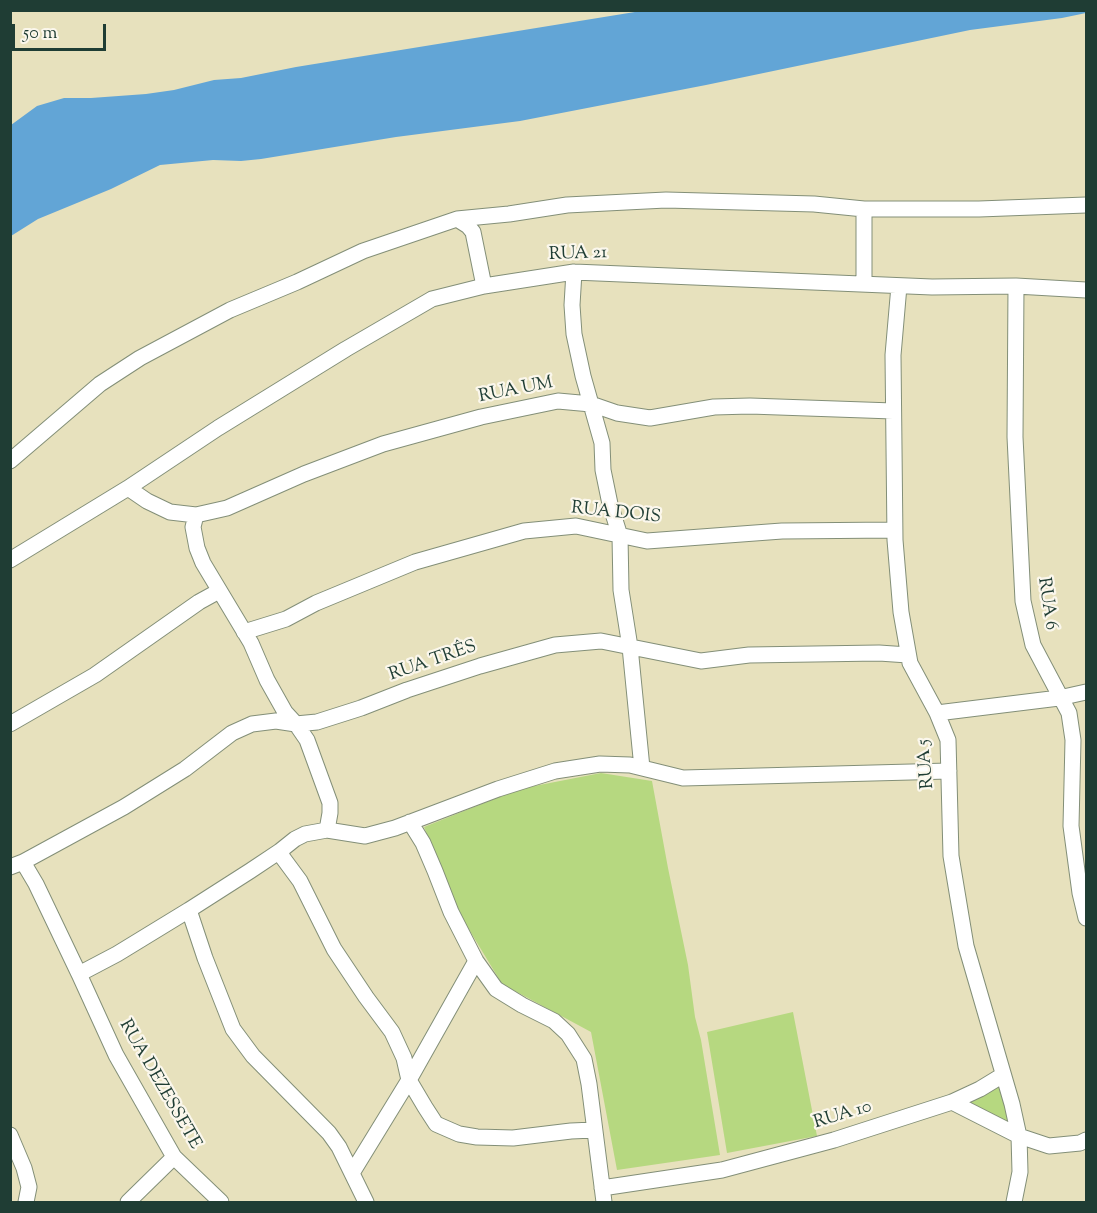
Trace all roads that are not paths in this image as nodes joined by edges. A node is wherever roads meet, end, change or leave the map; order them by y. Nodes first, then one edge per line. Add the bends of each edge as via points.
1 (1086, 205) edge
2 (864, 209) junction
3 (457, 219) junction
4 (574, 272) junction
5 (864, 284) junction
6 (484, 286) junction
7 (899, 286) junction
8 (1016, 286) junction
9 (1086, 290) edge
10 (591, 404) junction
11 (893, 411) junction
12 (10, 461) edge
13 (128, 488) junction
14 (196, 515) junction
15 (894, 530) junction
16 (620, 536) junction
17 (10, 560) edge
18 (219, 591) junction
19 (244, 632) junction
20 (630, 647) junction
21 (908, 655) junction
22 (1086, 692) edge
23 (1059, 698) junction
24 (937, 713) junction
25 (10, 724) edge
26 (296, 724) junction
27 (642, 768) junction
28 (949, 771) junction
29 (410, 822) junction
30 (327, 830) junction
31 (280, 850) junction
32 (17, 864) edge
33 (189, 910) junction
34 (1086, 918) edge
35 (476, 961) junction
36 (79, 974) junction
37 (1003, 1075) junction
38 (410, 1080) junction
39 (952, 1102) junction
40 (594, 1130) junction
41 (10, 1135) edge
42 (1019, 1136) junction
43 (1086, 1140) edge
44 (174, 1156) junction
45 (352, 1173) junction
46 (603, 1195) edge
47 (26, 1203) edge
48 (128, 1203) edge
49 (221, 1203) edge
50 (366, 1203) edge
51 (1014, 1203) edge

1 - 2 street via 979,210
2 - 3 street via 666,200 567,205
2 - 5 street
3 - 6 street via 473,232
3 - 12 street via 363,251 230,310 140,358 100,384
4 - 5 street, RUA 21
4 - 6 street, RUA 21
4 - 10 street via 574,334
5 - 7 street, RUA 21
6 - 13 street, RUA 21 via 432,299 228,422
7 - 8 street, RUA 21
7 - 11 street, RUA 5
8 - 9 street, RUA 21
8 - 23 street, RUA 6 via 1015,437 1023,601 1033,645
10 - 11 street, RUA UM via 650,418 714,407
10 - 14 street, RUA UM via 558,401 383,444 227,508
10 - 16 street
11 - 15 street, RUA 5
13 - 14 street via 170,512
13 - 17 street, RUA 21
14 - 18 street via 196,548
15 - 16 street, RUA DOIS via 782,531 647,541
15 - 21 street, RUA 5
16 - 19 street, RUA DOIS via 576,526 524,531 415,562 286,619
16 - 20 street via 621,590
18 - 19 street
18 - 25 street via 95,675
19 - 26 street via 285,712
20 - 21 street, RUA TRÊS via 701,661 749,655
20 - 26 street, RUA TRÊS via 601,641 555,645 480,666 317,722
20 - 27 street
21 - 24 street, RUA 5
22 - 23 street
23 - 24 street
23 - 34 street, RUA 6 via 1069,713 1073,740 1071,826
24 - 28 street, RUA 5 via 948,740
26 - 30 street via 307,740 330,802
26 - 32 street, RUA TRÊS via 252,724 232,733 185,769 124,807
27 - 28 street via 683,778
27 - 29 street via 600,764 555,771
28 - 37 street, RUA 5 via 951,856 966,946
29 - 30 street via 365,836
29 - 35 street
30 - 31 street via 305,834
31 - 33 street
31 - 38 street via 334,949 392,1032
32 - 36 street, RUA DEZESSETE via 36,884
33 - 36 street
33 - 45 street via 233,1029 253,1056 329,1133
35 - 38 street
35 - 40 street via 496,989 554,1021 568,1034 584,1059
36 - 44 street, RUA DEZESSETE via 116,1056
37 - 39 street, RUA 10
37 - 42 street, RUA 5
38 - 40 street via 436,1124 459,1134 513,1138
38 - 45 street
39 - 42 street
39 - 46 street, RUA 10 via 722,1170
40 - 46 street
41 - 47 street via 29,1187
42 - 43 street via 1049,1146
42 - 51 street, RUA 5 via 1020,1172
44 - 48 street
44 - 49 street, RUA DEZESSETE
45 - 50 street

